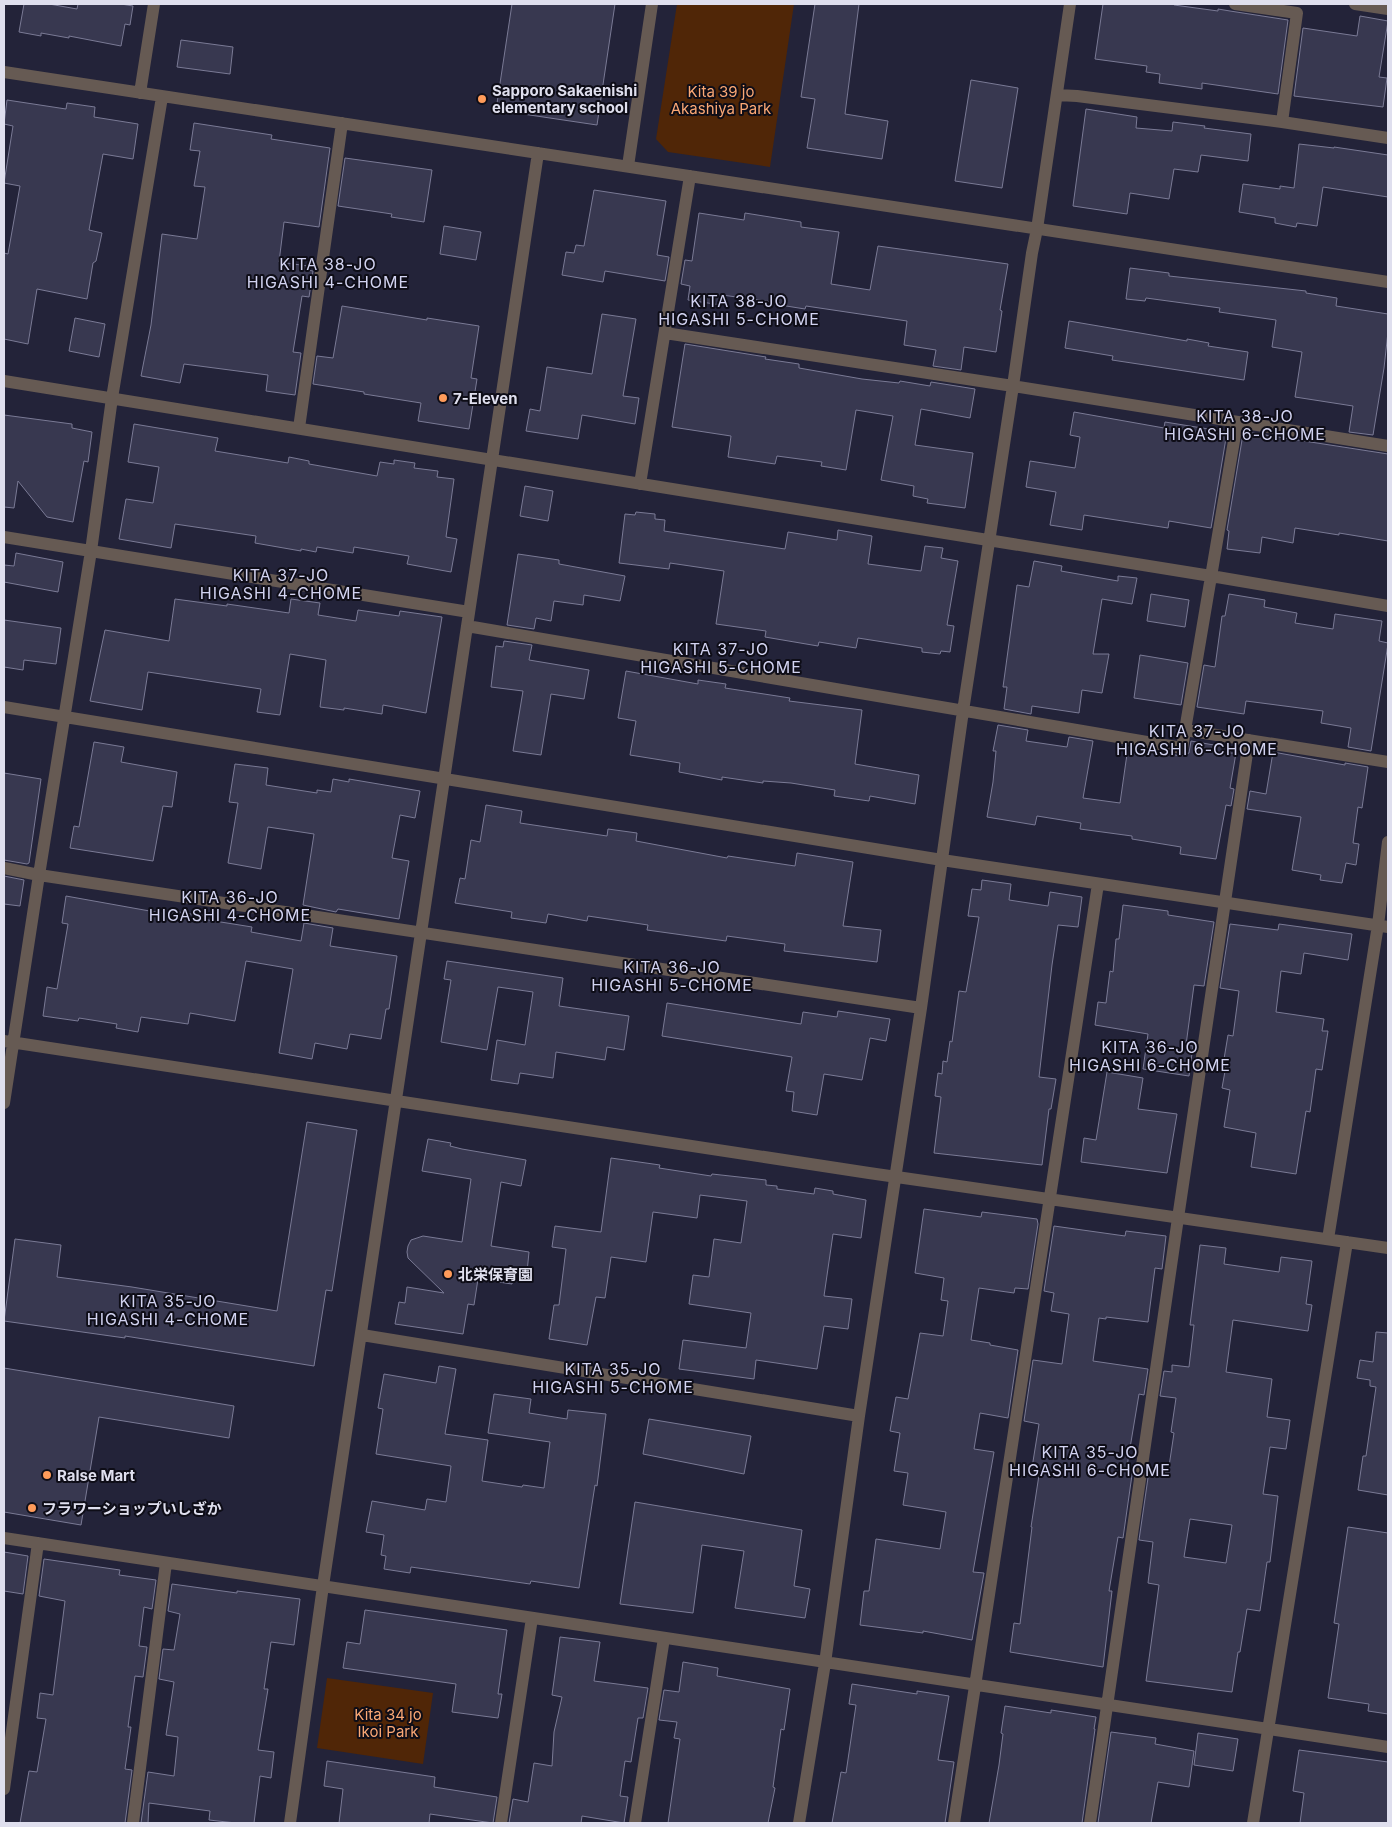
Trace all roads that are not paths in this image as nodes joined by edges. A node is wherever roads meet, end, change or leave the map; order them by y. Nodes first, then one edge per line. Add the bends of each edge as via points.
1 (154, 4) edge
2 (652, 4) edge
3 (1070, 4) edge
4 (1235, 4) edge
5 (1354, 4) edge
6 (1388, 9) edge
7 (4, 72) edge
8 (140, 93) junction
9 (1057, 95) junction
10 (162, 96) junction
11 (1282, 122) junction
12 (342, 123) junction
13 (1388, 138) edge
14 (538, 153) junction
15 (628, 166) junction
16 (690, 176) junction
17 (1037, 229) junction
18 (1388, 282) edge
19 (665, 333) junction
20 (4, 381) edge
21 (1013, 386) junction
22 (112, 398) junction
23 (1237, 423) junction
24 (299, 428) junction
25 (1388, 446) edge
26 (491, 459) junction
27 (640, 484) junction
28 (4, 537) edge
29 (989, 541) junction
30 (91, 550) junction
31 (1211, 576) junction
32 (1388, 606) edge
33 (469, 612) junction
34 (467, 626) junction
35 (4, 707) edge
36 (963, 711) junction
37 (64, 716) junction
38 (1186, 730) junction
39 (1250, 740) junction
40 (1388, 762) edge
41 (444, 779) junction
42 (1388, 842) edge
43 (942, 860) junction
44 (4, 868) edge
45 (38, 875) junction
46 (1098, 884) junction
47 (1225, 902) junction
48 (1383, 926) edge
49 (421, 932) junction
50 (921, 1008) junction
51 (8, 1042) edge
52 (395, 1102) junction
53 (4, 1103) edge
54 (895, 1177) junction
55 (1051, 1199) junction
56 (1178, 1218) junction
57 (1328, 1239) junction
58 (1347, 1242) junction
59 (1388, 1248) edge
60 (362, 1335) junction
61 (860, 1416) junction
62 (4, 1538) edge
63 (38, 1543) junction
64 (166, 1563) junction
65 (323, 1586) junction
66 (532, 1618) junction
67 (664, 1638) junction
68 (825, 1662) junction
69 (975, 1685) junction
70 (1108, 1705) junction
71 (1268, 1729) junction
72 (1388, 1747) edge
73 (4, 1789) edge
74 (133, 1823) edge
75 (290, 1823) edge
76 (501, 1823) edge
77 (635, 1823) edge
78 (799, 1823) edge
79 (954, 1823) edge
80 (1090, 1823) edge
81 (1253, 1823) edge

1 - 8 street
2 - 15 street
3 - 9 street
4 - 11 street via 1297,13
5 - 6 street
7 - 8 street
8 - 10 street
9 - 11 street
9 - 17 street
10 - 12 street
10 - 22 street
11 - 13 street
12 - 14 street
12 - 24 street
14 - 15 street
14 - 26 street
15 - 16 street
16 - 17 street
16 - 19 street
17 - 18 street
17 - 21 street
19 - 21 street
19 - 27 street
20 - 22 street
21 - 23 street
21 - 29 street
22 - 24 street
22 - 30 street
23 - 25 street
23 - 31 street
24 - 26 street
26 - 27 street
26 - 33 street
27 - 29 street
28 - 30 street
29 - 31 street
29 - 36 street
30 - 33 street
30 - 37 street
31 - 32 street
31 - 38 street
33 - 34 street
34 - 36 street
34 - 41 street
35 - 37 street
36 - 38 street via 1182,748
36 - 43 street
37 - 41 street
37 - 45 street
38 - 39 street
39 - 40 street
39 - 47 street
41 - 43 street
41 - 49 street
42 - 48 street
43 - 46 street
43 - 50 street
44 - 45 street
45 - 49 street
45 - 51 street
46 - 47 street
46 - 55 street
47 - 48 street
47 - 56 street
48 - 57 street
49 - 50 street
49 - 52 street
50 - 54 street
51 - 52 street
51 - 53 street
52 - 54 street
52 - 60 street
54 - 55 street
54 - 61 street
55 - 56 street
55 - 69 street
56 - 57 street
56 - 70 street
57 - 58 street
58 - 59 street
58 - 71 street
60 - 61 street
60 - 65 street
61 - 68 street
62 - 63 street
63 - 64 street
63 - 73 street
64 - 65 street
64 - 74 street
65 - 66 street
65 - 75 street
66 - 67 street
66 - 76 street
67 - 68 street
67 - 77 street
68 - 69 street
68 - 78 street
69 - 70 street
69 - 79 street
70 - 71 street
70 - 80 street
71 - 72 street
71 - 81 street

